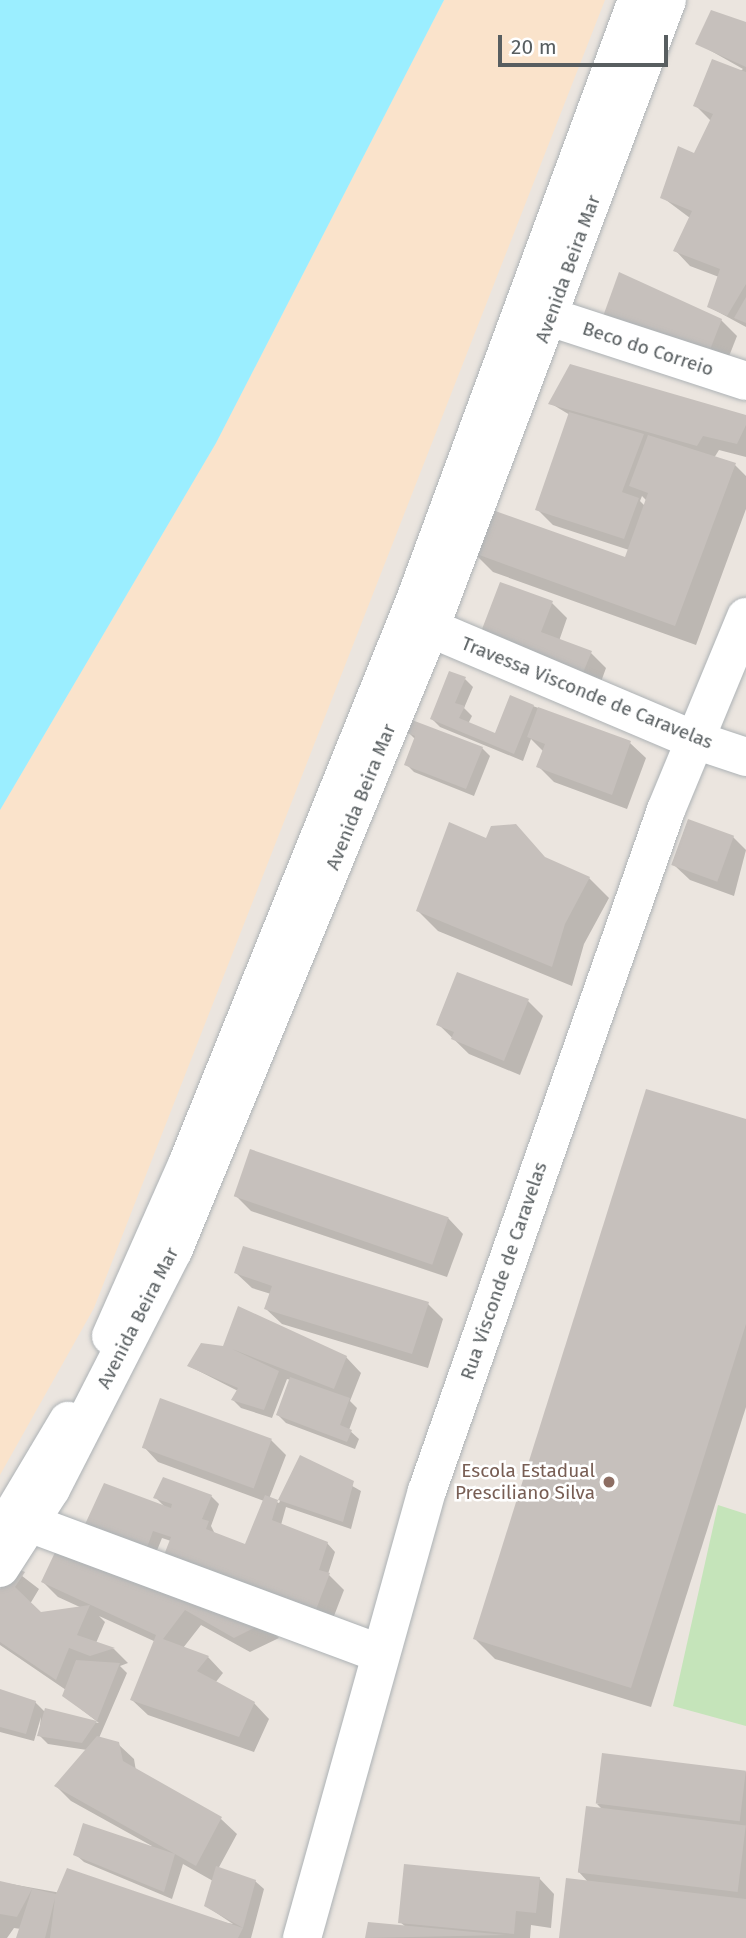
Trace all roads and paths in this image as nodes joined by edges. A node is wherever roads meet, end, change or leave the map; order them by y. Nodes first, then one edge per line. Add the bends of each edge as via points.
1 (637, 0) edge
2 (667, 0) edge
3 (550, 317) junction
4 (746, 381) edge
5 (746, 617) edge
6 (430, 628) junction
7 (692, 740) junction
8 (746, 757) edge
9 (14, 1529) edge
10 (0, 1568) edge
11 (379, 1653) junction
12 (302, 1938) edge

1 - 9 street via 414,603 188,1162 110,1338
2 - 3 street, Avenida Beira Mar
3 - 4 street, Beco do Correio
3 - 6 street, Avenida Beira Mar
5 - 7 street, Rua Visconde de Caravelas
6 - 7 street, Travessa Visconde de Caravelas
6 - 9 street, Avenida Beira Mar via 173,1251 51,1489
7 - 8 street, Travessa Visconde de Caravelas
7 - 11 street, Rua Visconde de Caravelas via 427,1491
9 - 10 street, Avenida Beira Mar
9 - 11 street
11 - 12 street, Rua Visconde de Caravelas

